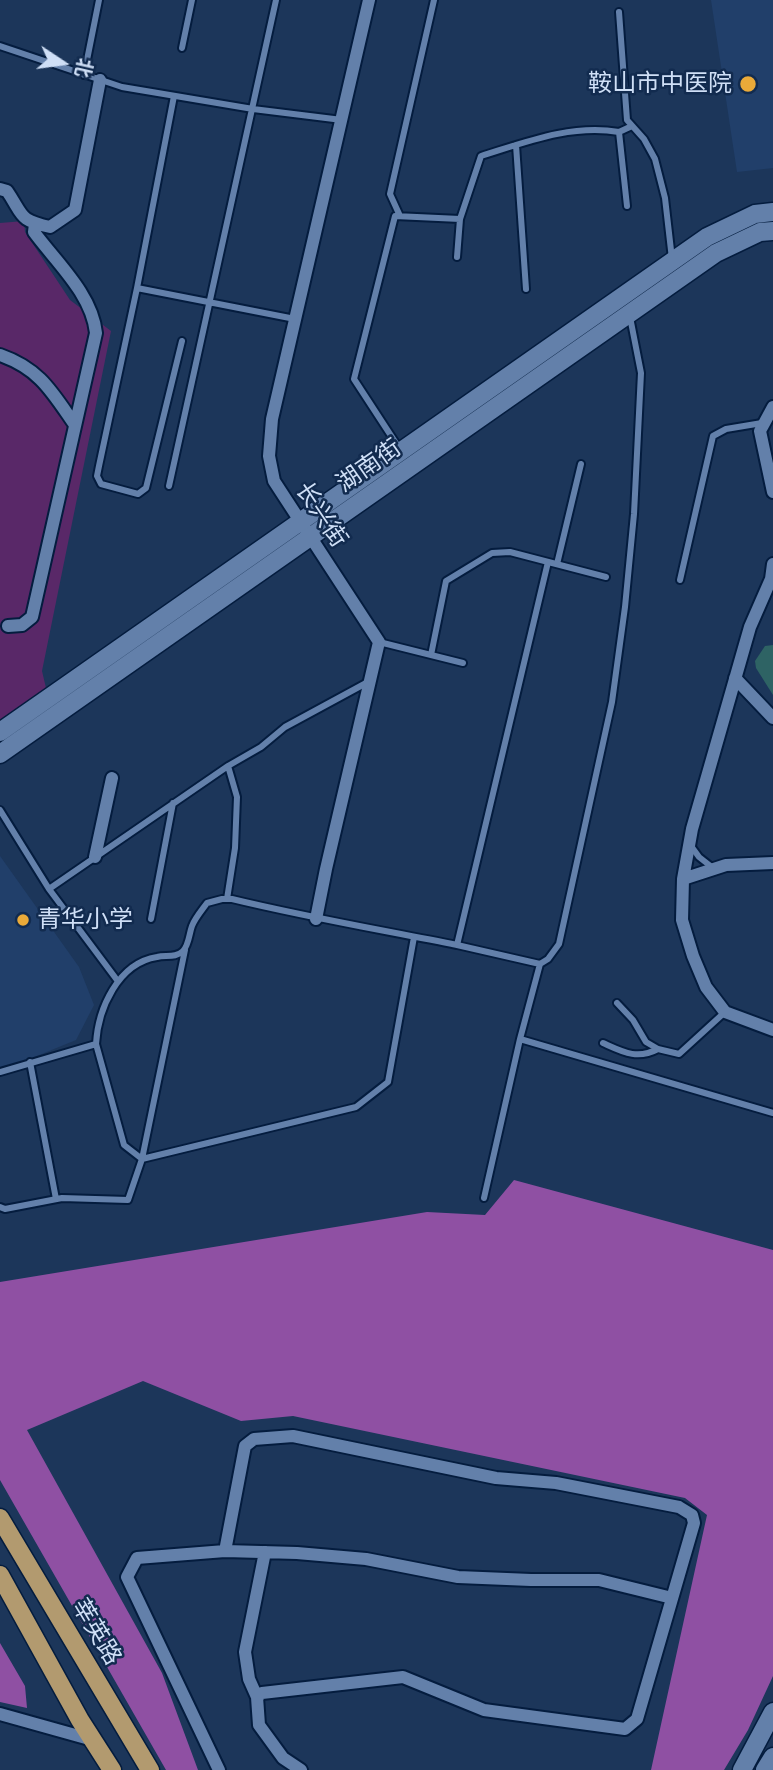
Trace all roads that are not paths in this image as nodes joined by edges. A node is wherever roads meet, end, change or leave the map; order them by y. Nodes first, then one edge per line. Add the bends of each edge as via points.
1 (99, 0) edge
2 (192, 0) edge
3 (276, 0) edge
4 (369, 0) edge
5 (434, 0) edge
6 (619, 12) dead end
7 (0, 46) edge
8 (182, 48) dead end
9 (84, 75) junction
10 (100, 80) junction
11 (174, 96) junction
12 (253, 108) junction
13 (342, 120) junction
14 (632, 126) junction
15 (619, 132) junction
16 (516, 145) junction
17 (0, 188) edge
18 (627, 205) dead end
19 (773, 212) edge
20 (400, 216) junction
21 (460, 219) junction
22 (35, 224) junction
23 (773, 231) edge
24 (457, 257) dead end
25 (673, 261) junction
26 (137, 288) junction
27 (526, 289) dead end
28 (210, 301) junction
29 (629, 314) junction
30 (295, 319) junction
31 (182, 341) dead end
32 (0, 355) edge
33 (773, 407) edge
34 (764, 423) junction
35 (75, 425) junction
36 (768, 441) edge
37 (401, 451) junction
38 (581, 464) dead end
39 (169, 486) dead end
40 (773, 492) edge
41 (306, 530) junction
42 (548, 562) junction
43 (557, 564) junction
44 (773, 564) edge
45 (606, 577) dead end
46 (680, 580) dead end
47 (8, 626) dead end
48 (379, 642) junction
49 (431, 655) junction
50 (463, 663) dead end
51 (735, 678) junction
52 (370, 681) junction
53 (773, 719) edge
54 (0, 732) edge
55 (0, 754) edge
56 (228, 766) junction
57 (112, 778) dead end
58 (173, 803) junction
59 (0, 810) edge
60 (690, 844) junction
61 (95, 857) junction
62 (773, 863) edge
63 (715, 869) junction
64 (683, 879) junction
65 (49, 889) junction
66 (227, 899) junction
67 (150, 919) dead end
68 (316, 919) junction
69 (414, 937) junction
70 (457, 945) junction
71 (185, 950) junction
72 (540, 964) junction
73 (117, 980) junction
74 (617, 1003) dead end
75 (725, 1012) junction
76 (773, 1030) edge
77 (520, 1039) junction
78 (603, 1043) dead end
79 (96, 1044) junction
80 (658, 1049) junction
81 (30, 1062) junction
82 (0, 1072) edge
83 (773, 1113) edge
84 (142, 1159) junction
85 (484, 1198) dead end
86 (56, 1199) junction
87 (0, 1207) edge
88 (0, 1518) edge
89 (225, 1551) junction
90 (265, 1552) junction
91 (0, 1575) edge
92 (672, 1598) junction
93 (257, 1698) junction
94 (773, 1712) edge
95 (0, 1714) edge
96 (93, 1740) junction
97 (112, 1770) edge
98 (150, 1770) edge
99 (219, 1770) edge
100 (301, 1770) edge
101 (742, 1770) edge

1 - 9 lane
2 - 8 lane
3 - 12 lane
4 - 13 street, 长兴街
5 - 20 lane via 390,194
6 - 14 lane
7 - 9 lane
9 - 10 lane
10 - 11 lane
10 - 22 street via 75,209 50,227
11 - 12 lane
11 - 26 lane
12 - 13 lane
12 - 28 lane
13 - 30 street, 长兴街
14 - 15 lane
14 - 25 lane via 655,159
15 - 16 lane via 599,128 568,131
15 - 18 lane
16 - 21 lane via 481,156
16 - 27 lane
17 - 22 street via 7,191 20,215
19 - 25 main road, 湖南街 via 755,214 707,237
20 - 21 lane
20 - 37 lane via 396,216 354,379
21 - 24 lane
22 - 35 street via 34,232 94,316 96,333
23 - 29 main road, 湖南街 via 760,232 716,253
25 - 37 main road, 湖南街
26 - 28 lane
26 - 31 lane via 97,476 101,484 138,494 146,488
28 - 30 lane
28 - 39 lane
29 - 41 main road, 湖南街
29 - 72 lane via 641,373 634,514 612,702 559,944
30 - 41 street, 长兴街 via 272,419 269,456 274,481
32 - 35 street via 26,366 47,385
33 - 34 street
34 - 36 street via 760,431
34 - 46 lane via 726,429 713,436
35 - 47 street via 32,617 22,625
36 - 40 street
37 - 41 main road, 湖南街
38 - 43 lane
41 - 48 street, 长兴街
41 - 54 main road, 湖南街
41 - 55 main road, 湖南街
42 - 43 lane
42 - 49 lane via 510,552 492,553 446,581
42 - 70 lane
43 - 45 lane
44 - 51 street
48 - 49 lane
48 - 52 street
49 - 50 lane
51 - 53 street
51 - 60 street
52 - 56 lane via 285,727
52 - 68 street
56 - 58 lane
56 - 66 lane via 237,797
57 - 61 street
58 - 61 lane
58 - 67 lane
59 - 65 lane
60 - 63 lane
60 - 64 street
61 - 65 lane
62 - 63 street
63 - 64 street
64 - 75 street via 682,920 706,987
65 - 73 lane
66 - 68 lane
66 - 71 lane via 207,903 192,925
68 - 69 lane
69 - 70 lane
69 - 84 lane via 388,1082 356,1107
70 - 72 lane
71 - 73 lane via 136,965
71 - 84 lane
72 - 77 lane
73 - 79 lane via 97,1028
74 - 80 lane via 646,1042
75 - 76 street
75 - 80 lane via 679,1054
77 - 83 lane
77 - 85 lane
78 - 80 lane via 632,1055
79 - 81 lane
79 - 84 lane via 124,1144
81 - 82 lane
81 - 86 lane
84 - 86 lane via 128,1200
86 - 87 lane
88 - 98 main road, 莘英路
89 - 90 street
89 - 92 street via 245,1446 254,1439 293,1436 496,1478 556,1483 679,1507 692,1515 694,1523
89 - 99 street via 138,1558 127,1577
90 - 92 street via 366,1559 458,1577 599,1580
90 - 93 street via 245,1652
91 - 96 main road
92 - 93 street via 637,1719 625,1729 484,1710 403,1677 262,1693
93 - 100 street via 260,1725 283,1758
94 - 101 main road
95 - 96 street
96 - 97 main road

